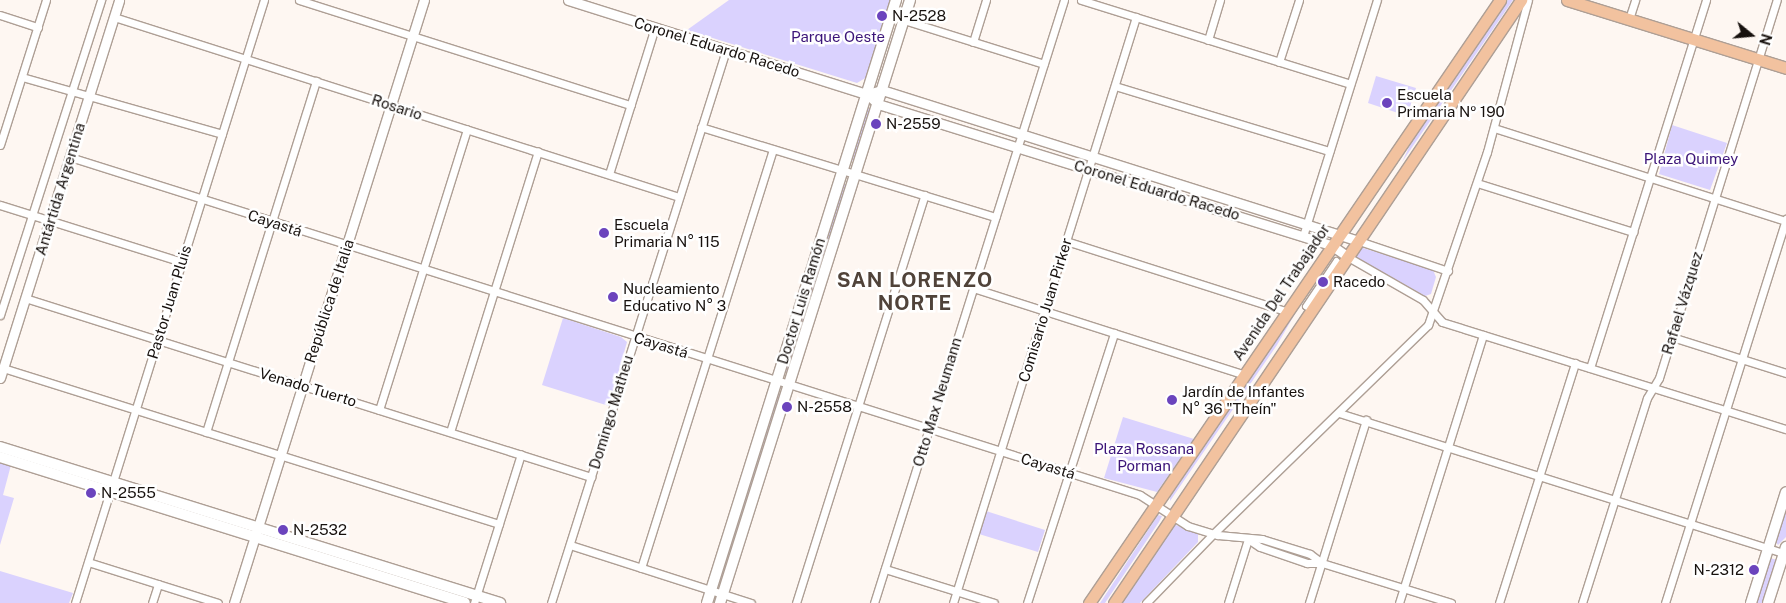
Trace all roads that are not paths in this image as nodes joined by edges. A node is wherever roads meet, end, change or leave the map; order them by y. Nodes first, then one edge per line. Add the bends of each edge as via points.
1 (46, 0) edge
2 (101, 0) edge
3 (119, 0) edge
4 (264, 0) edge
5 (299, 0) edge
6 (424, 0) edge
7 (568, 0) edge
8 (896, 0) edge
9 (910, 0) edge
10 (986, 0) edge
11 (1064, 0) edge
12 (1081, 0) edge
13 (1220, 0) edge
14 (1299, 0) edge
15 (1377, 0) edge
16 (1500, 0) edge
17 (1521, 0) edge
18 (1528, 0) edge
19 (1567, 0) edge
20 (1635, 0) edge
21 (1706, 0) edge
22 (1777, 0) edge
23 (0, 15) edge
24 (892, 16) junction
25 (114, 17) junction
26 (1136, 17) junction
27 (1629, 19) junction
28 (904, 20) junction
29 (38, 27) junction
30 (655, 27) junction
31 (413, 36) junction
32 (1693, 39) junction
33 (1208, 40) junction
34 (973, 42) junction
35 (726, 50) junction
36 (246, 59) junction
37 (1758, 59) junction
38 (1279, 62) junction
39 (1044, 64) junction
40 (1786, 68) edge
41 (22, 77) junction
42 (316, 81) junction
43 (1350, 84) junction
44 (1114, 86) junction
45 (882, 90) junction
46 (71, 92) junction
47 (90, 94) junction
48 (867, 94) junction
49 (878, 104) junction
50 (391, 105) junction
51 (631, 105) junction
52 (701, 127) junction
53 (1494, 128) junction
54 (467, 129) junction
55 (222, 134) junction
56 (1022, 134) junction
57 (0, 145) edge
58 (1018, 147) junction
59 (773, 149) junction
60 (1329, 151) junction
61 (538, 152) junction
62 (70, 157) junction
63 (1092, 157) junction
64 (1088, 169) junction
65 (843, 170) junction
66 (609, 174) junction
67 (856, 174) junction
68 (1650, 178) junction
69 (1477, 183) junction
70 (925, 195) junction
71 (679, 197) junction
72 (1715, 199) junction
73 (201, 200) junction
74 (0, 205) edge
75 (32, 215) junction
76 (996, 217) junction
77 (50, 220) junction
78 (1786, 221) edge
79 (272, 222) junction
80 (1350, 223) joint
81 (1306, 224) junction
82 (1633, 232) junction
83 (1338, 234) junction
84 (1303, 236) junction
85 (1359, 241) junction
86 (1066, 242) junction
87 (1331, 245) junction
88 (346, 246) junction
89 (1348, 257) junction
90 (1336, 260) joint
91 (182, 262) junction
92 (423, 270) junction
93 (1448, 271) junction
94 (973, 288) junction
95 (494, 292) junction
96 (25, 298) junction
97 (1044, 311) junction
98 (1286, 311) junction
99 (1435, 313) junction
100 (0, 315) edge
101 (1114, 333) junction
102 (1483, 335) junction
103 (635, 337) junction
104 (1672, 337) junction
105 (158, 340) junction
106 (707, 359) junction
107 (1742, 359) junction
108 (228, 362) junction
109 (1575, 363) junction
110 (3, 368) junction
111 (1590, 368) junction
112 (1243, 374) junction
113 (1786, 374) edge
114 (0, 378) edge
115 (776, 381) junction
116 (302, 385) junction
117 (789, 385) junction
118 (1653, 388) junction
119 (858, 407) junction
120 (136, 410) junction
121 (379, 410) junction
122 (1726, 410) junction
123 (1339, 412) junction
124 (1366, 420) junction
125 (929, 429) junction
126 (1786, 429) edge
127 (206, 432) junction
128 (450, 432) junction
129 (1448, 446) junction
130 (0, 447) edge
131 (1000, 452) junction
132 (521, 454) junction
133 (281, 455) junction
134 (0, 457) edge
135 (1069, 473) junction
136 (1539, 476) junction
137 (591, 477) junction
138 (111, 487) junction
139 (1786, 492) edge
140 (1615, 500) junction
141 (1156, 503) junction
142 (1172, 517) junction
143 (499, 524) junction
144 (1690, 524) junction
145 (256, 532) junction
146 (1213, 534) junction
147 (1248, 539) junction
148 (570, 545) junction
149 (1768, 548) junction
150 (1785, 551) edge
151 (88, 562) junction
152 (1322, 563) junction
153 (641, 568) junction
154 (885, 569) junction
155 (158, 584) junction
156 (1403, 588) junction
157 (711, 590) junction
158 (956, 592) junction
159 (476, 599) edge
160 (722, 599) edge
161 (75, 603) edge
162 (152, 603) edge
163 (218, 603) edge
164 (234, 603) edge
165 (465, 603) edge
166 (500, 603) edge
167 (551, 603) edge
168 (707, 603) edge
169 (751, 603) edge
170 (796, 603) edge
171 (874, 603) edge
172 (953, 603) edge
173 (994, 603) edge
174 (1027, 603) edge
175 (1089, 603) edge
176 (1114, 603) edge
177 (1146, 603) edge
178 (1228, 603) edge
179 (1309, 603) edge
180 (1399, 603) edge
181 (1451, 603) edge
182 (1499, 603) edge
183 (1582, 603) edge
184 (1665, 603) edge
185 (1751, 603) edge
186 (1768, 603) edge

1 - 29 street
2 - 46 street
3 - 25 street, Antártida Argentina
4 - 36 street, Pastor Juan Pluis
5 - 31 street
6 - 31 street, República de Italia
7 - 30 street, Coronel Eduardo Racedo
8 - 24 main road, Doctor Luis Ramón
9 - 28 main road, Doctor Luis Ramón
10 - 34 street
11 - 39 street, Otto Max Neumann
12 - 26 street
13 - 33 street
14 - 38 street
15 - 43 street
16 - 83 main road, Avenida Del Trabajador
17 - 85 main road
18 - 53 street
19 - 27 main road
20 - 27 street
21 - 32 street
22 - 37 street, Rafael Vázquez
23 - 29 street
24 - 28 street
24 - 48 main road, Doctor Luis Ramón
25 - 36 street, Rosario
25 - 47 street, Antártida Argentina
26 - 33 street
26 - 44 street, Comisario Juan Pirker
27 - 32 main road
28 - 34 street
28 - 45 main road, Doctor Luis Ramón
29 - 41 street
30 - 35 street, Coronel Eduardo Racedo
30 - 51 street
31 - 50 street, República de Italia
31 - 51 street
32 - 37 main road
32 - 68 street
33 - 38 street
34 - 39 street
35 - 48 street, Coronel Eduardo Racedo
35 - 52 street, Domingo Matheu
36 - 42 street, Rosario
36 - 55 street, Pastor Juan Pluis
37 - 40 main road
37 - 72 street, Rafael Vázquez
38 - 43 street
39 - 56 street, Otto Max Neumann
41 - 46 street
41 - 57 street
42 - 50 street, Rosario
42 - 79 street
43 - 60 street
44 - 60 street
44 - 63 street, Comisario Juan Pirker
45 - 48 street
45 - 49 main road, Doctor Luis Ramón
45 - 56 street, Coronel Eduardo Racedo
46 - 47 street
46 - 75 street
47 - 55 street
47 - 62 street, Antártida Argentina
48 - 49 street, Coronel Eduardo Racedo
48 - 65 main road, Doctor Luis Ramón
49 - 58 street, Coronel Eduardo Racedo
49 - 67 main road, Doctor Luis Ramón
50 - 54 street, Rosario
50 - 88 street, República de Italia
51 - 66 street
52 - 59 street
52 - 71 street, Domingo Matheu
53 - 68 street
53 - 69 street
54 - 61 street, Rosario
54 - 92 street
55 - 73 street, Pastor Juan Pluis
56 - 58 street, Otto Max Neumann
56 - 63 street, Coronel Eduardo Racedo
58 - 64 street, Coronel Eduardo Racedo
58 - 76 street, Otto Max Neumann
59 - 65 street
59 - 106 street
60 - 81 street
61 - 66 street, Rosario
61 - 95 street
62 - 73 street, Cayastá
62 - 77 street, Antártida Argentina
63 - 64 street, Comisario Juan Pirker
63 - 81 street, Coronel Eduardo Racedo
64 - 84 street, Coronel Eduardo Racedo
64 - 86 street, Comisario Juan Pirker
65 - 67 street
65 - 115 main road, Doctor Luis Ramón
66 - 71 street, Rosario
67 - 70 street
67 - 117 main road, Doctor Luis Ramón
68 - 72 street
68 - 82 street
69 - 82 street
69 - 93 street
70 - 76 street
70 - 119 street
71 - 103 street, Domingo Matheu
72 - 78 street
72 - 104 street, Rafael Vázquez
73 - 79 street, Cayastá
73 - 91 street, Pastor Juan Pluis
74 - 75 street
75 - 77 street
75 - 100 street
76 - 94 street, Otto Max Neumann
77 - 91 street
77 - 96 street, Antártida Argentina
78 - 107 street
79 - 88 street, Cayastá
79 - 108 street
80 - 80 street via 1353,226 1385,179 1382,177
81 - 83 street, Coronel Eduardo Racedo
81 - 84 street
82 - 111 street
83 - 85 street, Coronel Eduardo Racedo
83 - 87 main road, Avenida Del Trabajador
84 - 87 street, Coronel Eduardo Racedo
85 - 89 main road
85 - 93 street, Coronel Eduardo Racedo
86 - 97 street, Comisario Juan Pirker
86 - 98 street
87 - 89 street, Coronel Eduardo Racedo
87 - 98 main road, Avenida Del Trabajador
88 - 92 street, Cayastá
88 - 116 street, República de Italia
89 - 99 street, Coronel Eduardo Racedo via 1420,297
89 - 142 main road
90 - 90 street via 1339,263 1308,308 1305,306
91 - 105 street, Pastor Juan Pluis
92 - 95 street, Cayastá
92 - 121 street
93 - 99 street
94 - 97 street
94 - 125 street, Otto Max Neumann
95 - 103 street, Cayastá
95 - 128 street
96 - 105 street, Venado Tuerto
96 - 110 street, Antártida Argentina
97 - 101 street
97 - 131 street, Comisario Juan Pirker
98 - 112 main road, Avenida Del Trabajador
99 - 102 street, Coronel Eduardo Racedo via 1442,322
99 - 123 street via 1424,330
101 - 112 street
101 - 135 street
102 - 109 street, Coronel Eduardo Racedo
102 - 129 street
103 - 106 street, Cayastá
103 - 137 street, Domingo Matheu
104 - 107 street
104 - 118 street, Rafael Vázquez
105 - 108 street, Venado Tuerto
105 - 120 street, Pastor Juan Pluis
106 - 115 street, Cayastá
106 - 153 street
107 - 113 street
107 - 122 street
108 - 116 street, Venado Tuerto
108 - 127 street
109 - 111 street, Coronel Eduardo Racedo
109 - 136 street
110 - 114 street, Antártida Argentina
110 - 120 street
111 - 118 street, Coronel Eduardo Racedo
112 - 141 main road, Avenida Del Trabajador
115 - 117 street, Cayastá
115 - 157 main road, Doctor Luis Ramón
116 - 121 street, Venado Tuerto
116 - 133 street, República de Italia
117 - 119 street, Cayastá
117 - 160 main road, Doctor Luis Ramón
118 - 122 street, Coronel Eduardo Racedo
118 - 140 street, Rafael Vázquez
119 - 125 street, Cayastá
119 - 170 street
120 - 127 street
120 - 138 street, Pastor Juan Pluis
121 - 128 street, Venado Tuerto
122 - 126 street, Coronel Eduardo Racedo
122 - 144 street
123 - 124 street
123 - 146 street
124 - 129 street
124 - 152 street
125 - 131 street, Cayastá
125 - 154 street, Otto Max Neumann
127 - 133 street
128 - 132 street, Venado Tuerto
129 - 136 street
129 - 156 street
130 - 138 main road
131 - 135 street, Cayastá
131 - 158 street, Comisario Juan Pirker
132 - 137 street, Venado Tuerto
132 - 143 street
133 - 143 street
133 - 145 street, República de Italia
134 - 138 main road
135 - 141 street, Cayastá
135 - 174 street
136 - 140 street
136 - 182 street
137 - 148 street, Domingo Matheu
138 - 145 main road
138 - 151 street, Pastor Juan Pluis
139 - 149 main road
140 - 144 street
140 - 183 street, Rafael Vázquez
141 - 142 street, Cayastá
141 - 175 main road, Avenida Del Trabajador
142 - 146 street, Cayastá
142 - 176 main road
143 - 159 street
144 - 149 street
144 - 184 street
145 - 159 main road
145 - 164 street, República de Italia
145 - 165 main road
146 - 147 street, Cayastá
146 - 177 street
147 - 152 street, Cayastá via 1257,546 1299,560
147 - 178 street
148 - 153 street
148 - 167 street, Domingo Matheu
149 - 150 street
149 - 185 main road
150 - 186 main road
151 - 155 street
151 - 161 street, Pastor Juan Pluis
152 - 156 street, Cayastá
152 - 179 street
153 - 157 street
154 - 158 street
154 - 171 street, Otto Max Neumann
155 - 162 street
155 - 163 street
156 - 180 street
156 - 181 street, Cayastá
157 - 160 street
157 - 168 main road, Doctor Luis Ramón
158 - 172 street, Comisario Juan Pirker
158 - 173 street
159 - 166 main road
160 - 169 street

